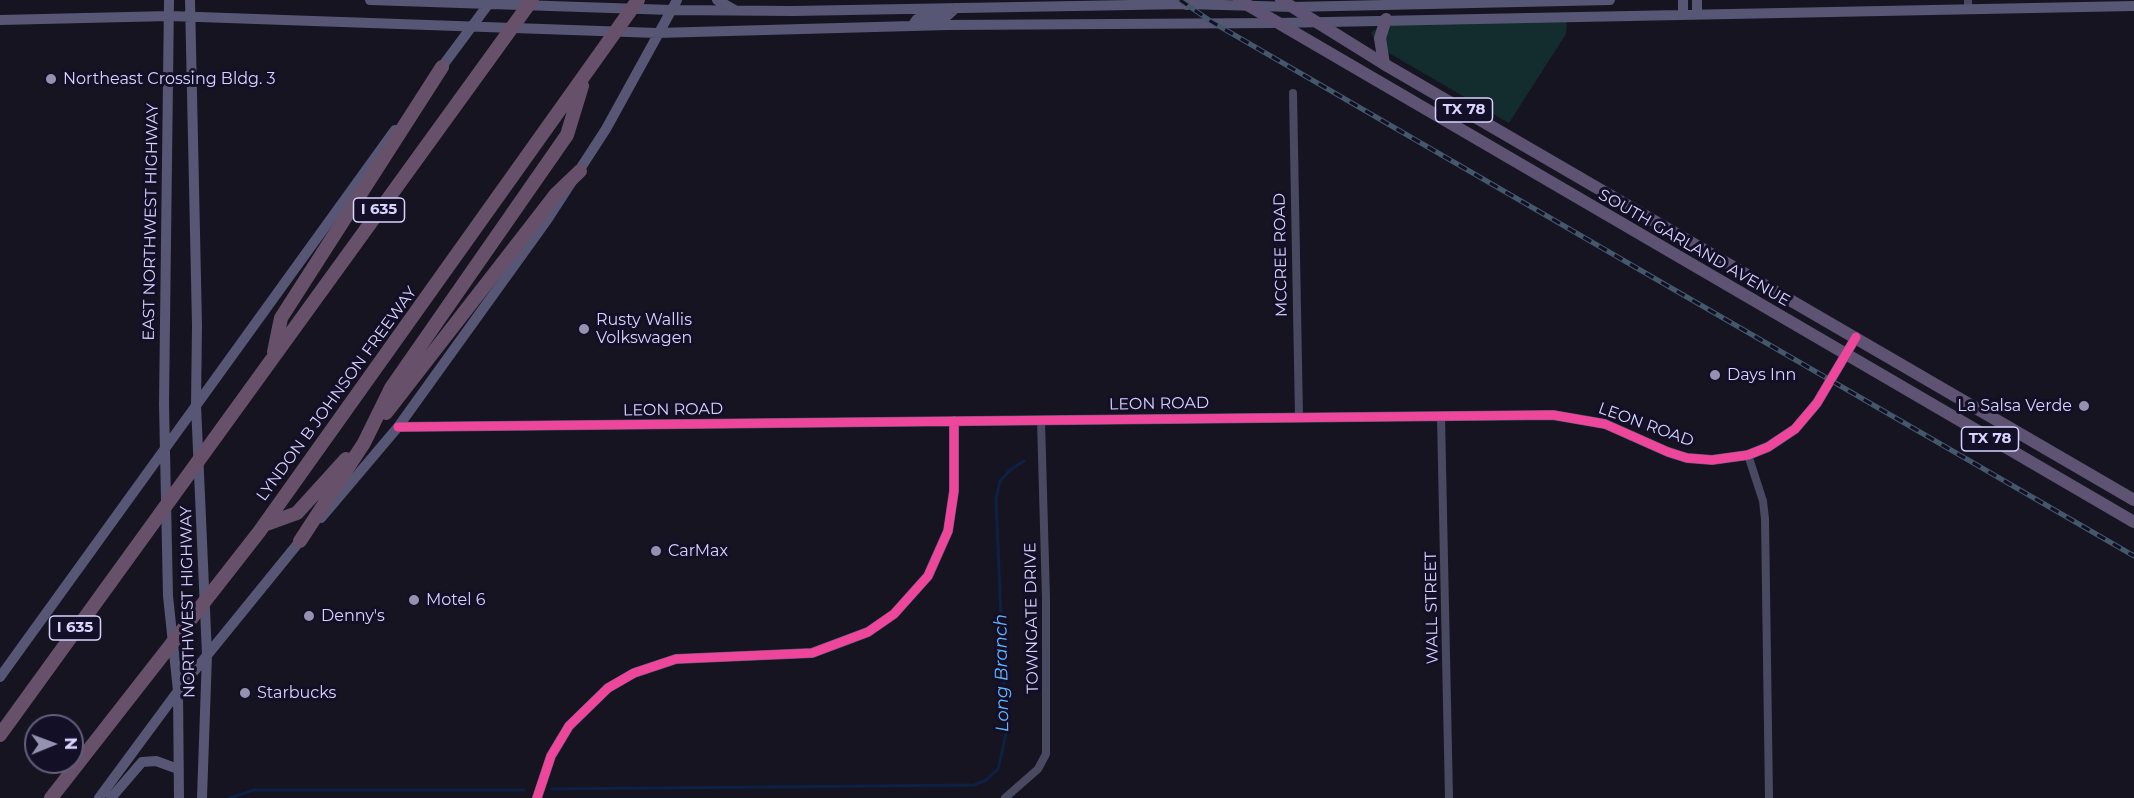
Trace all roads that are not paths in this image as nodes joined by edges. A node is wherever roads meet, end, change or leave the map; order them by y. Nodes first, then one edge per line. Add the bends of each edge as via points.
1 (169, 0) edge
2 (190, 0) edge
3 (370, 0) edge
4 (492, 0) edge
5 (532, 0) edge
6 (638, 0) edge
7 (677, 0) edge
8 (717, 0) edge
9 (1281, 0) edge
10 (1610, 0) edge
11 (1683, 0) edge
12 (1697, 0) edge
13 (1189, 2) edge
14 (1243, 2) edge
15 (1293, 3) edge
16 (431, 4) junction
17 (1968, 5) edge
18 (2134, 6) edge
19 (956, 8) junction
20 (671, 10) junction
21 (735, 10) junction
22 (793, 11) junction
23 (1697, 14) junction
24 (1683, 15) junction
25 (170, 16) junction
26 (190, 18) junction
27 (0, 20) edge
28 (1386, 20) junction
29 (1314, 21) junction
30 (1277, 23) junction
31 (432, 26) junction
32 (912, 26) junction
33 (1293, 27) junction
34 (793, 28) junction
35 (657, 33) junction
36 (1384, 64) junction
37 (442, 67) junction
38 (586, 75) junction
39 (1293, 93) dead end
40 (580, 171) junction
41 (1856, 337) junction
42 (1846, 356) junction
43 (273, 357) junction
44 (164, 404) junction
45 (196, 405) junction
46 (1299, 417) junction
47 (1441, 417) junction
48 (954, 421) junction
49 (1041, 421) junction
50 (398, 427) junction
51 (166, 445) junction
52 (1748, 455) junction
53 (148, 472) junction
54 (2134, 500) edge
55 (2134, 522) edge
56 (261, 529) junction
57 (300, 541) junction
58 (207, 655) junction
59 (0, 677) edge
60 (177, 691) junction
61 (0, 735) edge
62 (178, 769) junction
63 (51, 798) edge
64 (99, 798) edge
65 (111, 798) edge
66 (179, 798) edge
67 (202, 798) edge
68 (537, 798) edge
69 (1005, 798) edge
70 (1449, 798) edge
71 (1769, 798) edge

1 - 25 main road, EAST NORTHWEST HIGHWAY
2 - 26 main road
3 - 16 main road
4 - 37 main road
5 - 43 highway, I 635
6 - 38 highway, LYNDON B JOHNSON FREEWAY
7 - 20 main road
8 - 21 main road
9 - 15 main road, SOUTH GARLAND AVENUE / TX 78
10 - 15 main road
11 - 24 main road
12 - 23 main road
13 - 14 main road
13 - 19 main road
14 - 15 main road
14 - 30 main road, SOUTH GARLAND AVENUE / TX 78
15 - 29 main road, SOUTH GARLAND AVENUE / TX 78
15 - 33 main road
16 - 20 main road
16 - 31 main road
17 - 18 main road
17 - 23 main road
19 - 22 main road
19 - 32 main road via 947,16 917,19
20 - 21 main road
20 - 35 main road
21 - 22 main road
22 - 34 main road
23 - 24 main road
24 - 28 main road
25 - 26 main road
25 - 27 main road
25 - 44 main road, EAST NORTHWEST HIGHWAY
26 - 31 main road
26 - 45 main road
28 - 29 main road
28 - 36 main road via 1380,38
29 - 33 main road
29 - 36 main road, SOUTH GARLAND AVENUE / TX 78
30 - 32 main road
30 - 33 main road, SOUTH GARLAND AVENUE / TX 78
31 - 35 main road
32 - 34 main road
33 - 42 main road, SOUTH GARLAND AVENUE / TX 78
34 - 35 main road
35 - 40 main road via 634,83
36 - 41 main road, SOUTH GARLAND AVENUE / TX 78
37 - 43 highway via 281,318
37 - 45 main road
38 - 56 highway, LYNDON B JOHNSON FREEWAY
38 - 57 highway via 567,135 392,388 364,443
39 - 46 street, MCCREE ROAD
40 - 50 main road
40 - 56 highway via 556,194 376,427 297,513
41 - 42 main road, LEON ROAD
41 - 54 main road, SOUTH GARLAND AVENUE / TX 78
42 - 52 main road, LEON ROAD via 1817,403 1795,429
42 - 55 main road, SOUTH GARLAND AVENUE / TX 78
43 - 61 highway, I 635
44 - 51 main road, EAST NORTHWEST HIGHWAY
44 - 53 main road via 159,443
45 - 51 main road
45 - 58 main road, NORTHWEST HIGHWAY
46 - 47 main road, LEON ROAD
46 - 49 main road, LEON ROAD
47 - 52 main road, LEON ROAD via 1577,418 1605,424 1687,458 1713,460
47 - 70 street, WALL STREET
48 - 49 main road, LEON ROAD
48 - 50 main road, LEON ROAD
48 - 68 main road via 954,491 948,531 928,576 894,614 868,632 812,653 676,659 634,673 608,688 568,726 551,756
49 - 69 street, TOWNGATE DRIVE via 1046,754 1038,769
50 - 57 main road
51 - 53 main road
51 - 60 main road, NORTHWEST HIGHWAY via 168,596
52 - 71 street via 1765,519
53 - 59 main road
56 - 63 highway, LYNDON B JOHNSON FREEWAY
57 - 58 main road
58 - 60 main road
58 - 67 main road, NORTHWEST HIGHWAY
60 - 62 main road, NORTHWEST HIGHWAY
60 - 64 main road
62 - 65 main road via 156,761 142,762
62 - 66 main road, NORTHWEST HIGHWAY

